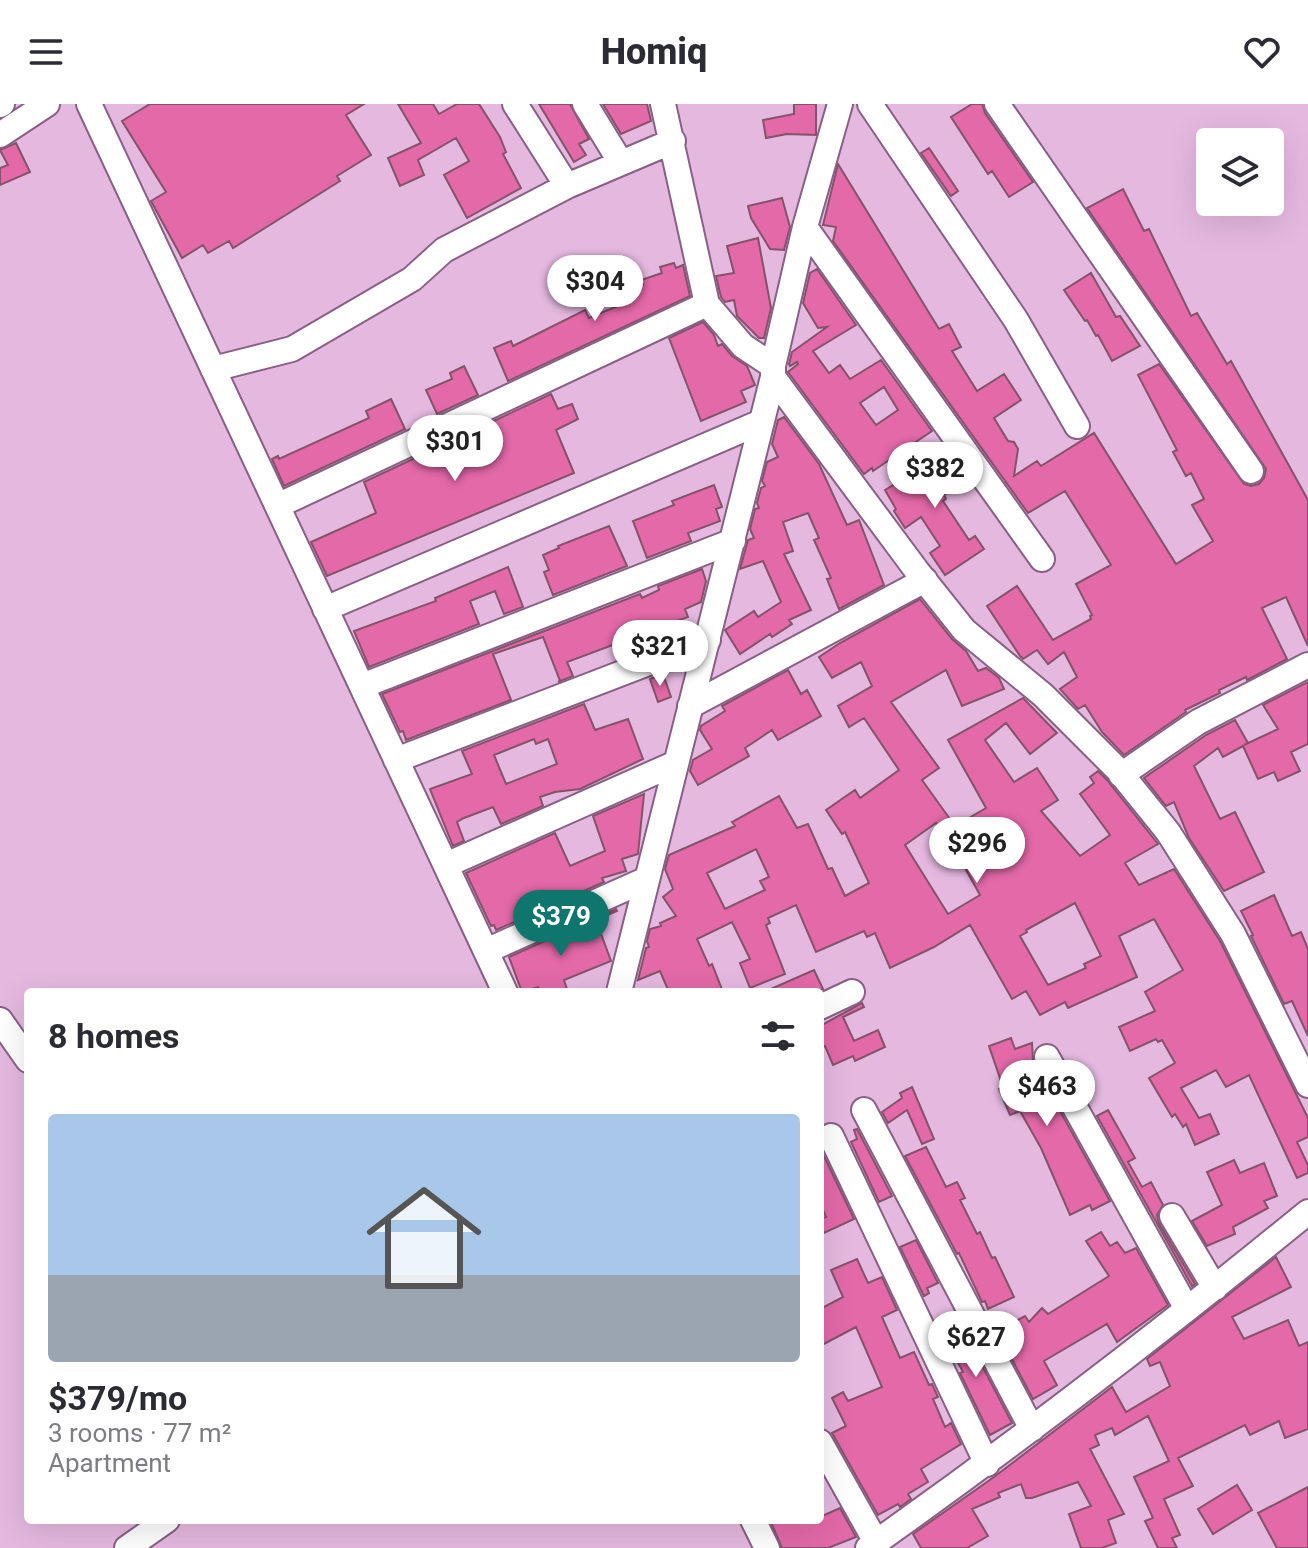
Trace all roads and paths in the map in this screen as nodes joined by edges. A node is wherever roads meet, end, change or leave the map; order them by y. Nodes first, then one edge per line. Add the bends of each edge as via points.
1 (47, 104) edge
2 (89, 104) edge
3 (515, 104) edge
4 (585, 104) edge
5 (663, 104) edge
6 (840, 104) edge
7 (870, 104) edge
8 (997, 104) edge
9 (0, 135) edge
10 (673, 141) junction
11 (621, 163) junction
12 (567, 186) junction
13 (805, 227) junction
14 (707, 304) junction
15 (213, 369) junction
16 (773, 372) junction
17 (761, 422) junction
18 (1077, 426) dead end
19 (1251, 471) dead end
20 (279, 505) junction
21 (733, 541) junction
22 (1042, 559) dead end
23 (925, 580) junction
24 (325, 609) junction
25 (708, 640) junction
26 (1308, 665) edge
27 (362, 686) junction
28 (690, 706) junction
29 (396, 760) junction
30 (676, 763) junction
31 (1121, 775) junction
32 (446, 865) junction
33 (647, 879) junction
34 (486, 951) junction
35 (503, 988) edge
36 (620, 988) edge
37 (852, 992) dead end
38 (824, 1005) edge
39 (0, 1020) edge
40 (24, 1054) edge
41 (1047, 1057) dead end
42 (1308, 1085) edge
43 (864, 1110) dead end
44 (831, 1136) dead end
45 (1308, 1212) edge
46 (1172, 1216) dead end
47 (1215, 1288) junction
48 (1187, 1309) junction
49 (1032, 1429) junction
50 (824, 1450) edge
51 (987, 1464) junction
52 (161, 1524) edge
53 (755, 1524) edge
54 (872, 1545) edge
55 (127, 1548) edge
56 (767, 1548) edge

1 - 9 street
2 - 15 street
3 - 12 street
4 - 11 street
5 - 10 street
6 - 13 street
7 - 18 street via 1016,320
8 - 19 street
10 - 11 street
10 - 14 street
11 - 12 street
12 - 15 street via 444,250 412,279 292,349
13 - 16 street
13 - 22 street
14 - 16 street
14 - 20 street
15 - 20 street
16 - 17 street
16 - 23 street
17 - 21 street
17 - 24 street
20 - 24 street
21 - 25 street
21 - 27 street
23 - 28 street
23 - 31 street via 964,630 1043,695
24 - 27 street
25 - 28 street
25 - 29 street
26 - 31 street via 1198,722
27 - 29 street
28 - 30 street
29 - 32 street
30 - 32 street
30 - 33 street
31 - 42 street via 1168,832 1233,934
32 - 34 street
33 - 34 street
33 - 36 street
34 - 35 street
37 - 38 street
39 - 40 street
41 - 48 street
43 - 49 street
44 - 51 street
45 - 47 street
46 - 47 street
47 - 48 street
48 - 49 street
49 - 51 street
50 - 54 street
51 - 54 street
52 - 55 street
53 - 56 street

